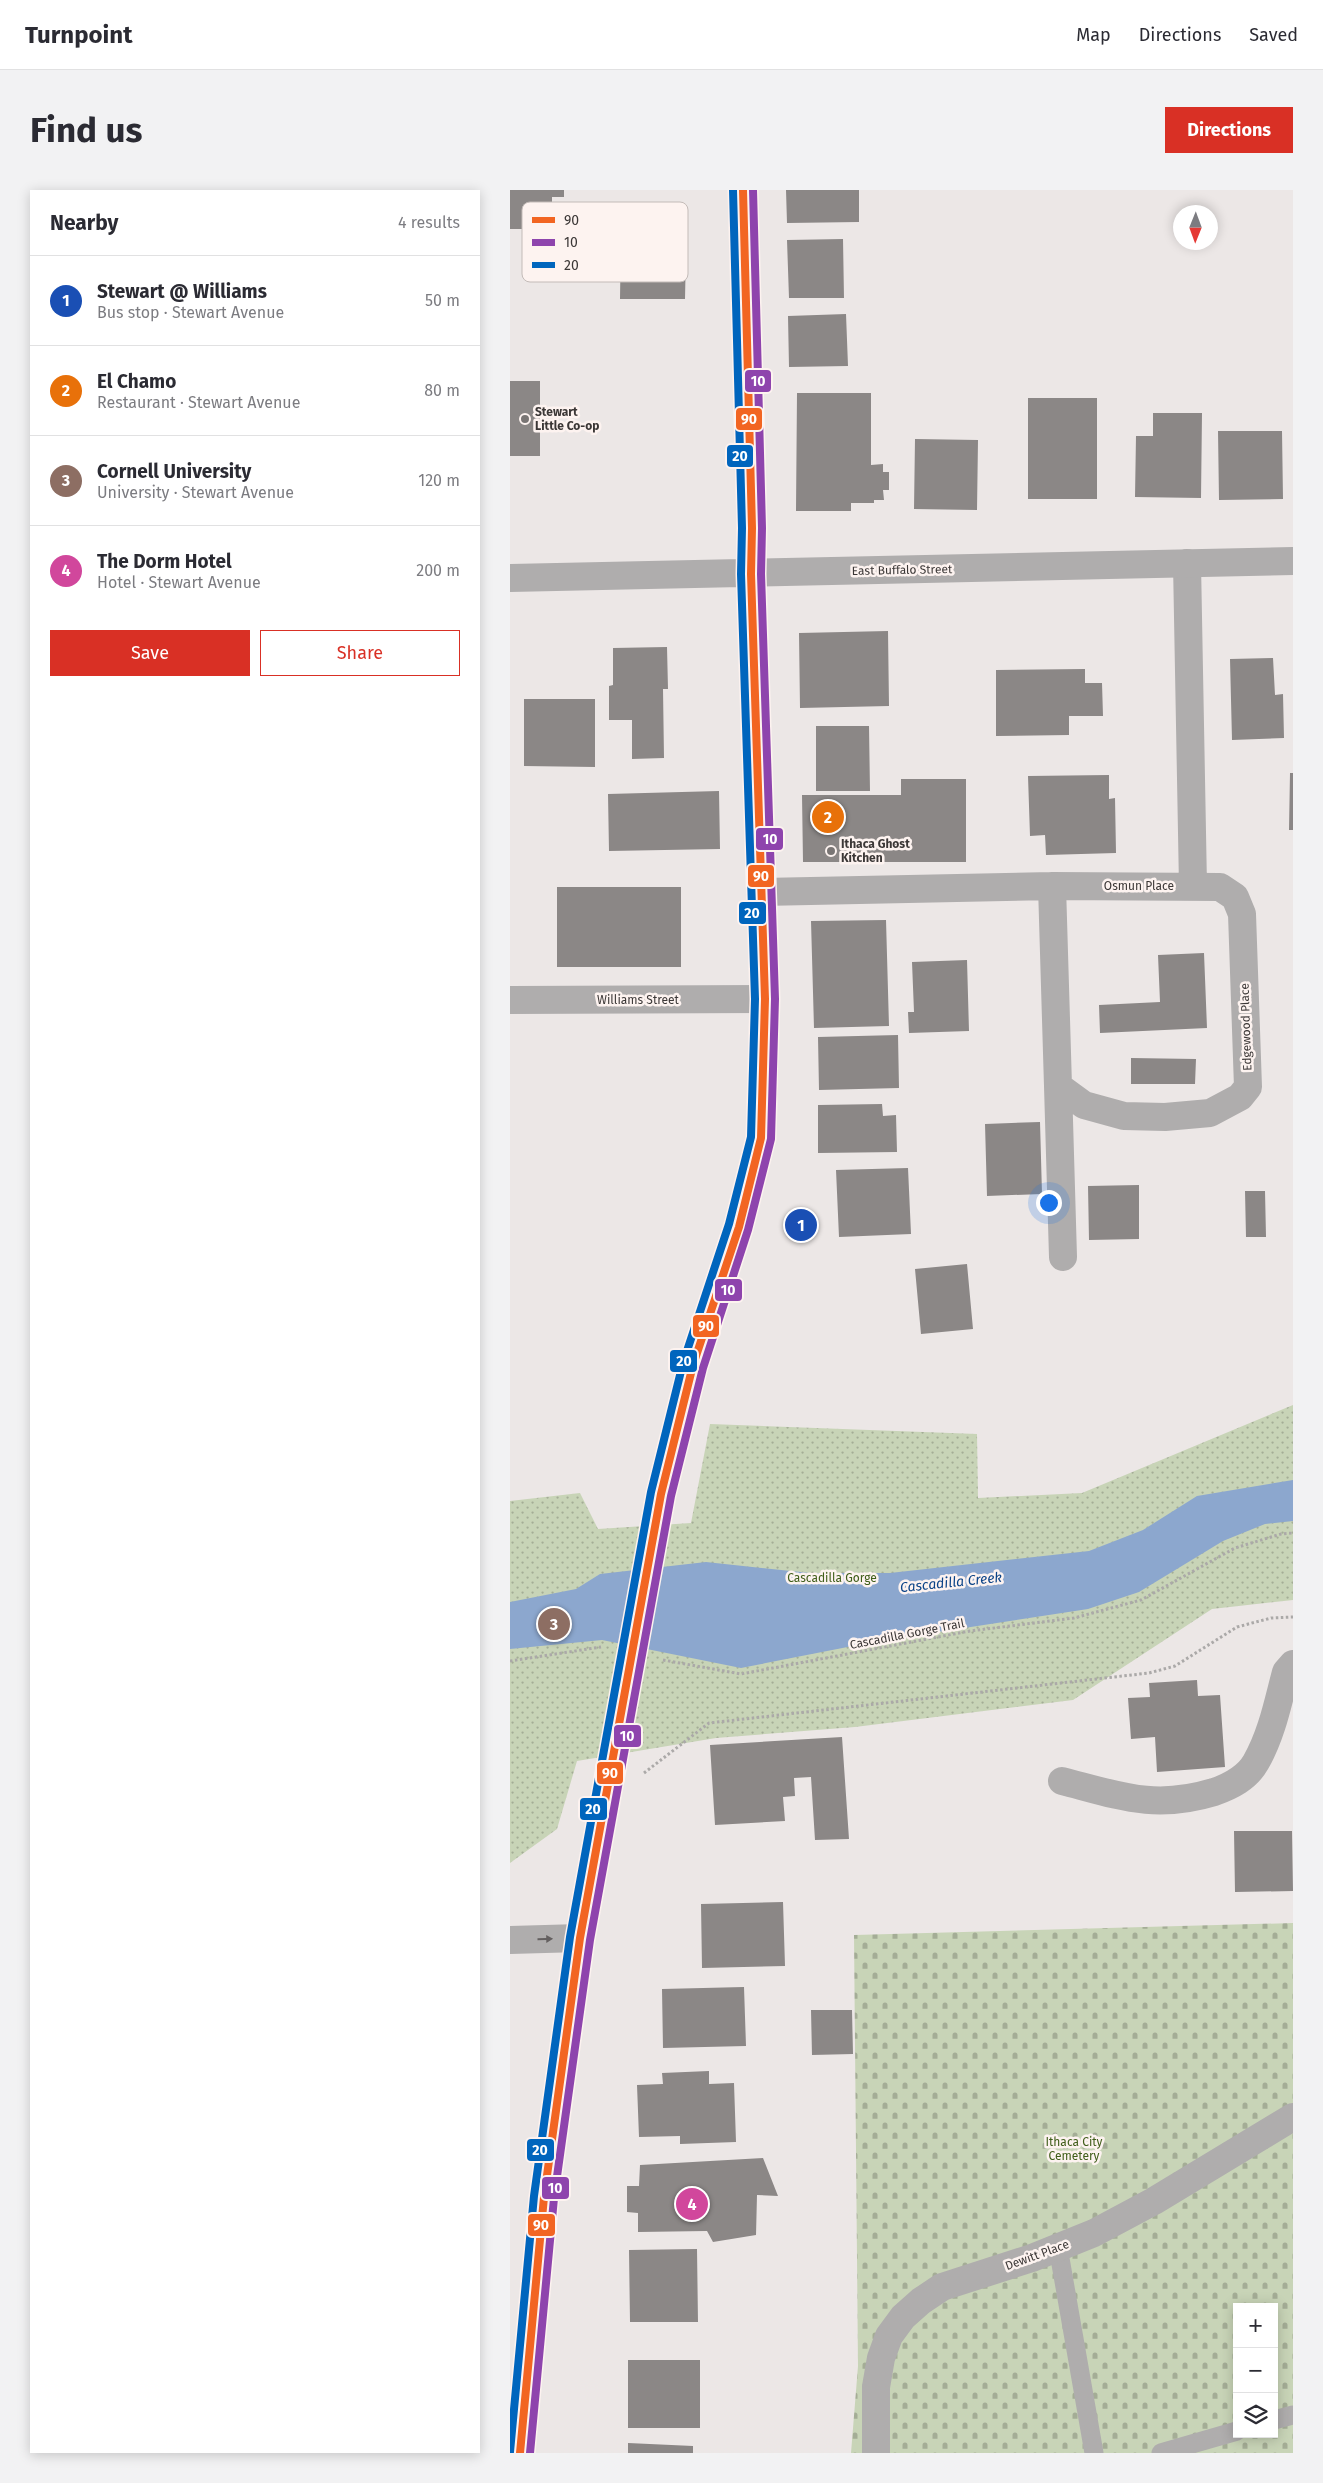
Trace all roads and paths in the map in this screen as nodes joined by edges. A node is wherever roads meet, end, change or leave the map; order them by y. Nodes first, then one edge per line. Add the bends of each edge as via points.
1 (743, 190) edge
2 (1293, 561) edge
3 (1187, 563) junction
4 (751, 574) junction
5 (510, 578) edge
6 (1052, 886) junction
7 (1194, 886) junction
8 (760, 892) junction
9 (765, 999) junction
10 (510, 1000) edge
11 (1058, 1086) junction
12 (1063, 1256) dead end
13 (1293, 1533) edge
14 (1293, 1617) edge
15 (609, 1649) dead end
16 (661, 1659) dead end
17 (510, 1660) edge
18 (1293, 1664) edge
19 (644, 1773) dead end
20 (1062, 1780) dead end
21 (580, 1938) junction
22 (510, 1940) edge
23 (1293, 2117) edge
24 (1058, 2247) junction
25 (1293, 2415) edge
26 (1278, 2419) edge
27 (1233, 2432) edge
28 (520, 2453) edge
29 (876, 2453) edge
30 (1094, 2453) edge
31 (1161, 2453) edge

1 - 4 street
2 - 3 street, East Buffalo Street
3 - 4 street, East Buffalo Street
3 - 7 street
4 - 5 street, East Buffalo Street
4 - 8 street
6 - 7 street, Osmun Place
6 - 8 street, Osmun Place
6 - 11 street
7 - 11 street, Edgewood Place via 1220,887 1235,897 1242,914 1248,1087 1240,1097 1210,1113 1165,1118 1124,1116 1084,1105
8 - 9 street
9 - 10 street, Williams Street
9 - 21 street, bridge via 760,1138 740,1227 693,1365 661,1494
11 - 12 street
13 - 16 path, Cascadilla Gorge Trail via 1235,1548 1142,1600 1074,1618 970,1631 741,1674
14 - 19 path via 1271,1618 1237,1627 1174,1666 1149,1673 710,1723
15 - 17 path via 601,1647
18 - 20 street via 1286,1672 1266,1740 1255,1764 1234,1785 1174,1802 1129,1799
22 -> 21 street
21 - 28 street via 544,2197
23 - 24 street, Dewitt Place via 1154,2201 1094,2233
24 - 29 street, Dewitt Place via 942,2288 903,2317 889,2336 881,2358 876,2387
24 - 30 lane
25 - 26 lane
27 - 31 lane

